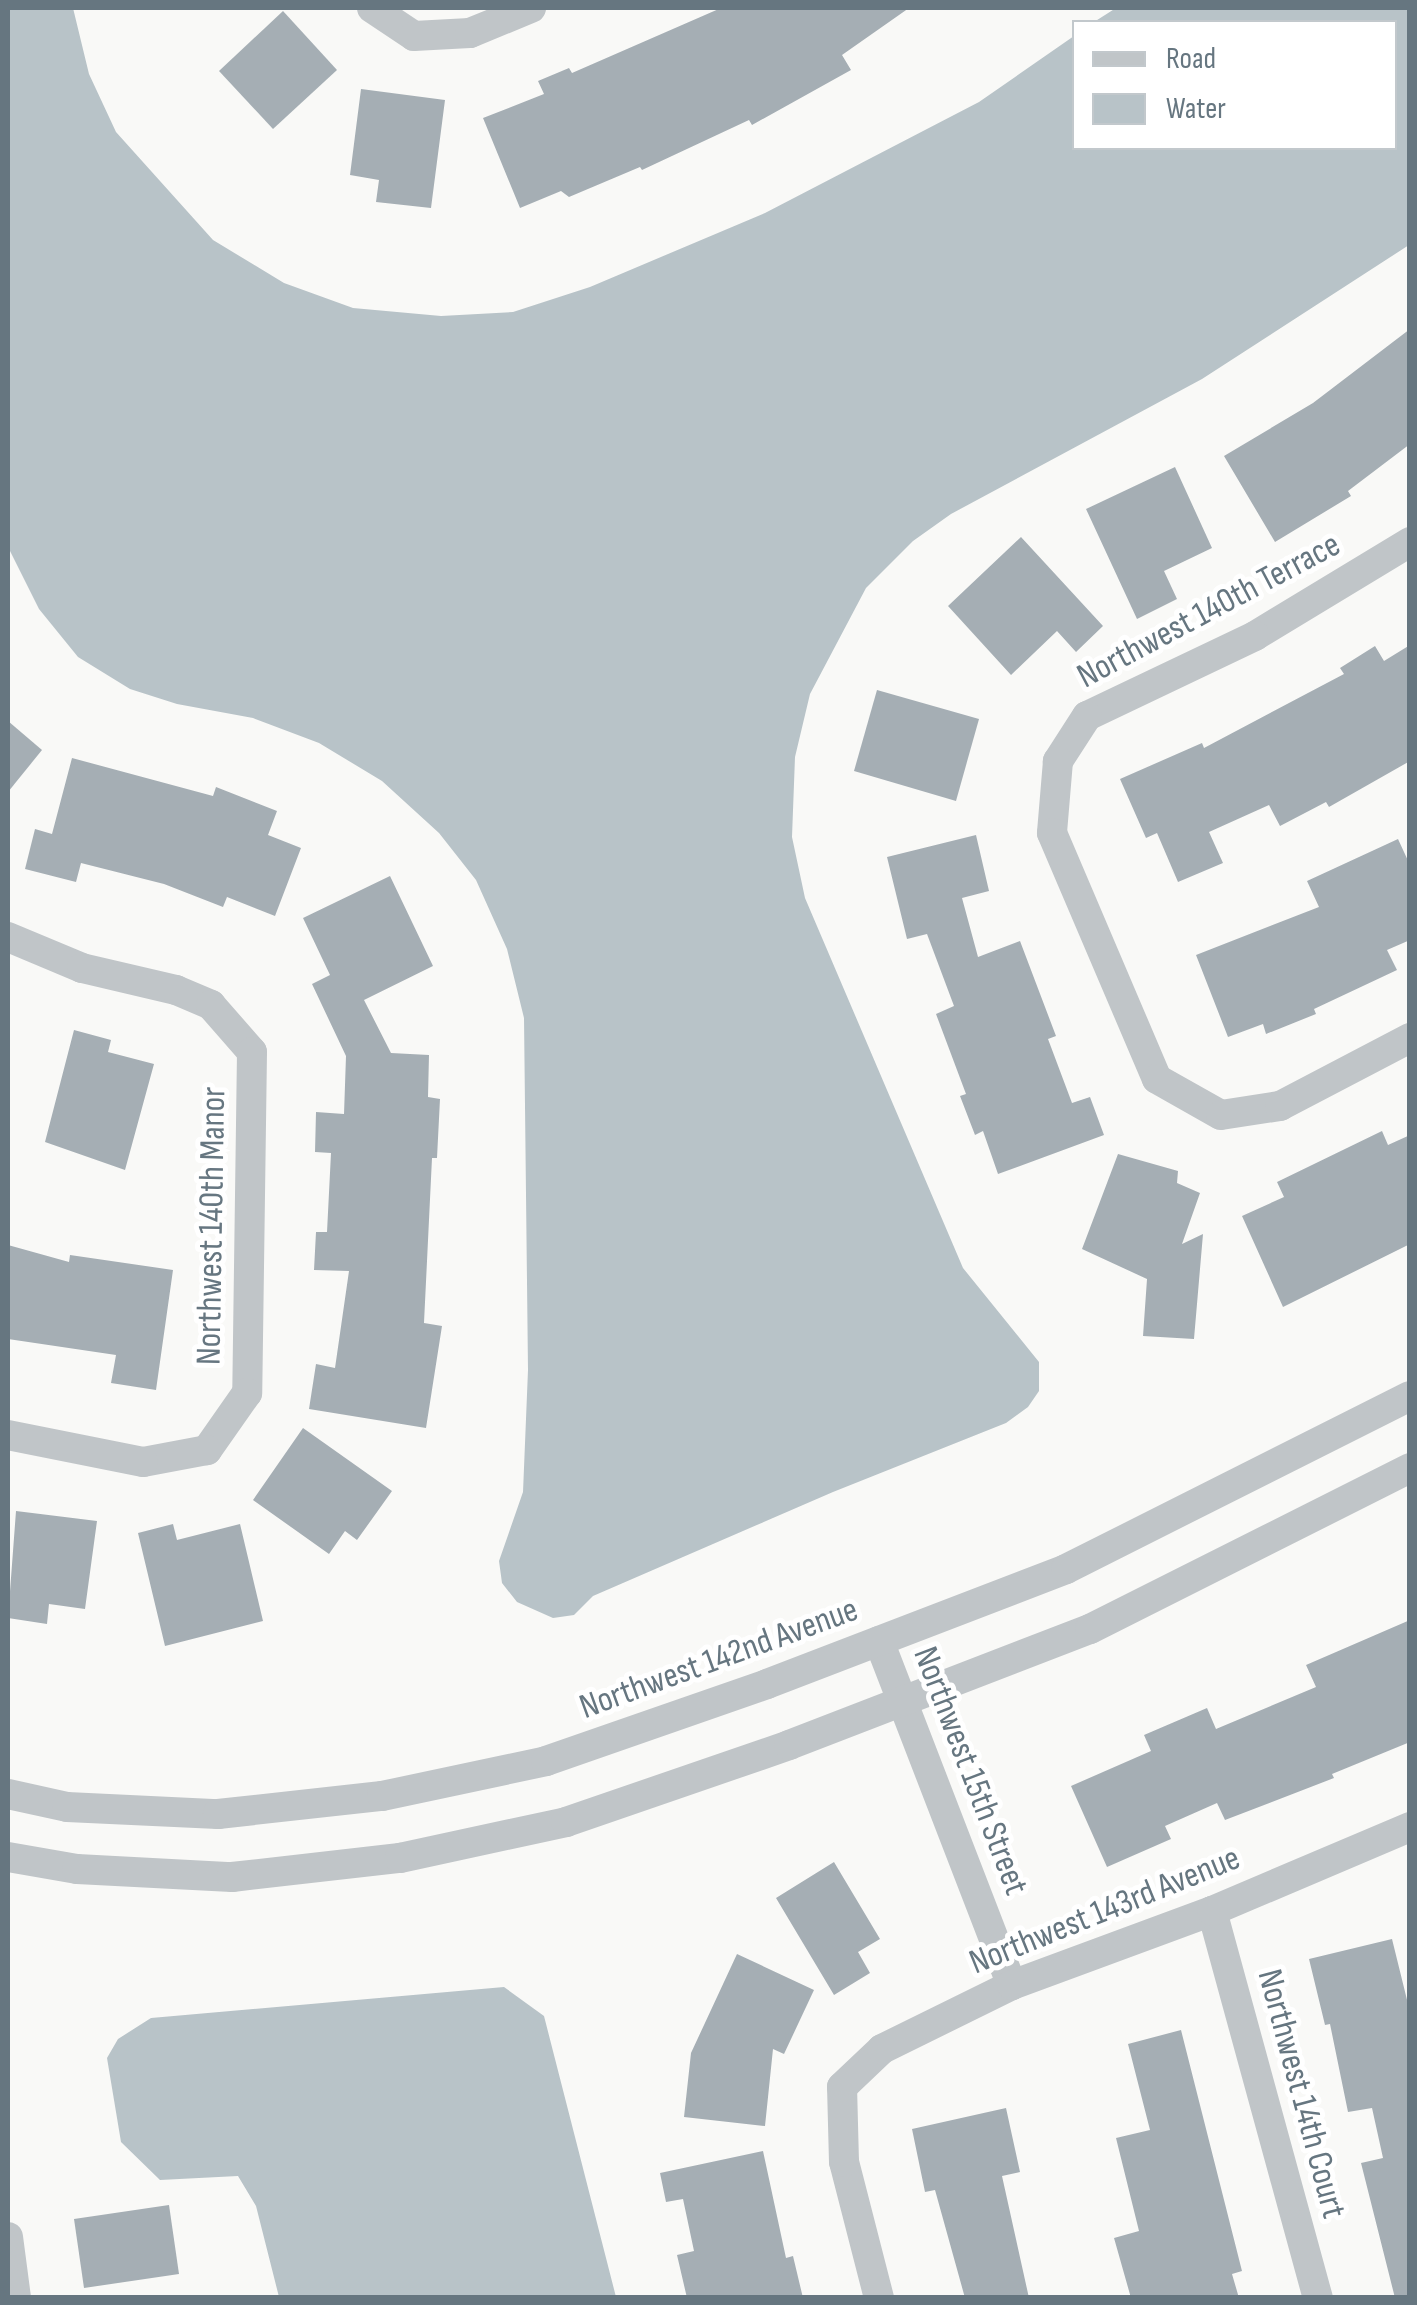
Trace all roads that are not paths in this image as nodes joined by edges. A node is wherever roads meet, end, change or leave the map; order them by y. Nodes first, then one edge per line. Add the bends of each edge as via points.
1 (372, 8) edge
2 (531, 8) edge
3 (1410, 542) edge
4 (8, 937) edge
5 (1410, 1038) edge
6 (1410, 1396) edge
7 (8, 1435) edge
8 (1410, 1468) edge
9 (880, 1640) junction
10 (902, 1701) junction
11 (8, 1794) edge
12 (1410, 1828) edge
13 (8, 1857) edge
14 (1212, 1910) junction
15 (1012, 1985) junction
16 (8, 2237) edge
17 (16, 2298) edge
18 (879, 2298) edge
19 (1318, 2298) edge

1 - 2 street via 414,36 470,33
3 - 5 street, Northwest 140th Terrace via 1254,636 1087,716 1058,761 1052,833 1157,1079 1221,1115 1280,1106
4 - 7 street, Northwest 140th Manor via 82,968 211,1005 252,1052 247,1393 207,1450 143,1462
6 - 9 street, Northwest 142nd Avenue via 1066,1569
8 - 10 street via 1090,1629
9 - 10 street, Northwest 15th Street
9 - 11 street, Northwest 142nd Avenue via 546,1761 382,1796 218,1814 68,1807
10 - 13 street via 566,1822 400,1858 232,1877 78,1869
10 - 15 street, Northwest 15th Street
12 - 14 street, Northwest 143rd Avenue
14 - 15 street, Northwest 143rd Avenue
14 - 19 street, Northwest 14th Court
15 - 18 street, Northwest 143rd Avenue via 882,2049 842,2087 844,2162
16 - 17 street

